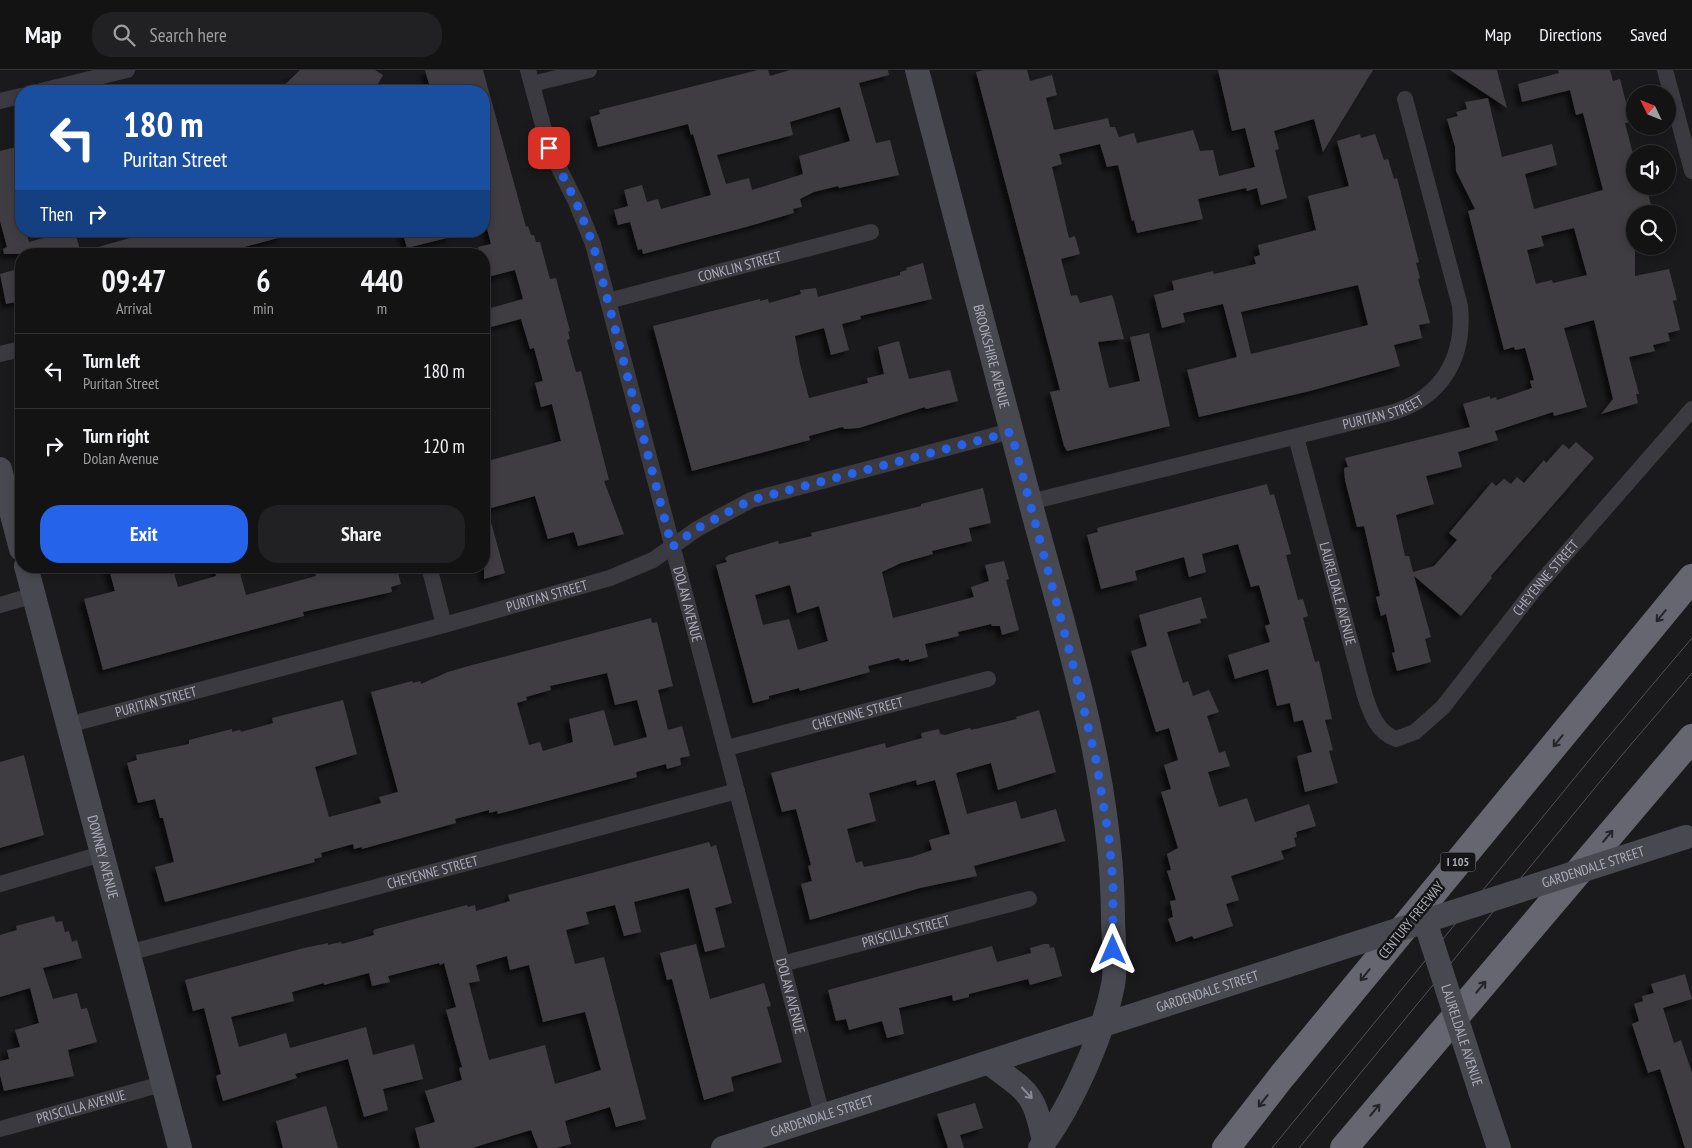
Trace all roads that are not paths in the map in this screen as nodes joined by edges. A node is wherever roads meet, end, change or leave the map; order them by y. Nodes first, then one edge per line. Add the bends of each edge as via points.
1 (127, 70) edge
2 (588, 70) edge
3 (917, 70) edge
4 (1665, 70) edge
5 (530, 77) edge
6 (66, 85) edge
7 (15, 97) edge
8 (1405, 99) dead end
9 (0, 101) edge
10 (1692, 171) edge
11 (871, 232) dead end
12 (608, 301) junction
13 (15, 350) edge
14 (0, 354) edge
15 (1692, 409) edge
16 (1011, 432) junction
17 (1296, 437) junction
18 (0, 469) edge
19 (1030, 502) junction
20 (15, 526) edge
21 (672, 547) junction
22 (28, 573) edge
23 (431, 573) edge
24 (1692, 578) edge
25 (34, 595) junction
26 (0, 605) edge
27 (444, 625) junction
28 (988, 679) dead end
29 (68, 725) junction
30 (1692, 738) edge
31 (1396, 739) joint
32 (727, 748) junction
33 (737, 791) junction
34 (1689, 836) edge
35 (101, 854) junction
36 (0, 884) edge
37 (1029, 900) dead end
38 (1424, 922) junction
39 (128, 953) junction
40 (782, 964) junction
41 (1100, 1026) junction
42 (989, 1063) junction
43 (162, 1084) junction
44 (822, 1115) junction
45 (0, 1130) edge
46 (1042, 1145) edge
47 (180, 1148) edge
48 (723, 1148) edge
49 (1226, 1148) edge
50 (1344, 1148) edge
51 (1499, 1148) edge

1 - 6 street
2 - 5 street
3 - 16 street, BROOKSHIRE AVENUE
4 - 10 street
5 - 12 street, DOLAN AVENUE via 549,148 587,228
7 - 9 street
8 - 17 street, PURITAN STREET via 1460,306 1462,332 1456,358 1439,385 1411,406
11 - 12 street, CONKLIN STREET
12 - 21 street, DOLAN AVENUE
13 - 14 street
15 - 31 street, CHEYENNE STREET via 1534,590 1443,708 1415,732
16 - 19 street, BROOKSHIRE AVENUE
16 - 21 street, PURITAN STREET via 751,500 696,529
17 - 19 street, PURITAN STREET
17 - 31 street, LAURELDALE AVENUE via 1365,696 1372,716 1384,734
18 - 20 street
19 - 41 street, BROOKSHIRE AVENUE via 1087,718 1109,839 1113,882 1113,983
21 - 27 street, PURITAN STREET via 653,560 610,578
21 - 32 street, DOLAN AVENUE
22 - 25 street, DOWNEY AVENUE
23 - 27 street
24 -> 49 highway, CENTURY FREEWAY / I 105
25 - 26 street
25 - 29 street, DOWNEY AVENUE
27 - 29 street, PURITAN STREET
28 - 32 street, CHEYENNE STREET
29 - 35 street, DOWNEY AVENUE
50 -> 30 highway
32 - 33 street, DOLAN AVENUE
33 - 39 street, CHEYENNE STREET
33 - 40 street, DOLAN AVENUE
34 - 38 street, GARDENDALE STREET, bridge
35 - 36 street
35 - 39 street, DOWNEY AVENUE
37 - 40 street, PRISCILLA STREET
38 - 41 street, GARDENDALE STREET, bridge
38 - 51 street, LAURELDALE AVENUE, bridge
39 - 43 street, DOWNEY AVENUE
40 - 44 street, DOLAN AVENUE
41 - 42 street, GARDENDALE STREET
41 - 46 street, BROOKSHIRE AVENUE via 1062,1115
42 - 44 street, GARDENDALE STREET
42 -> 46 street via 1025,1090 1033,1100
43 - 45 street, PRISCILLA AVENUE
43 - 47 street, DOWNEY AVENUE
44 - 48 street, GARDENDALE STREET

